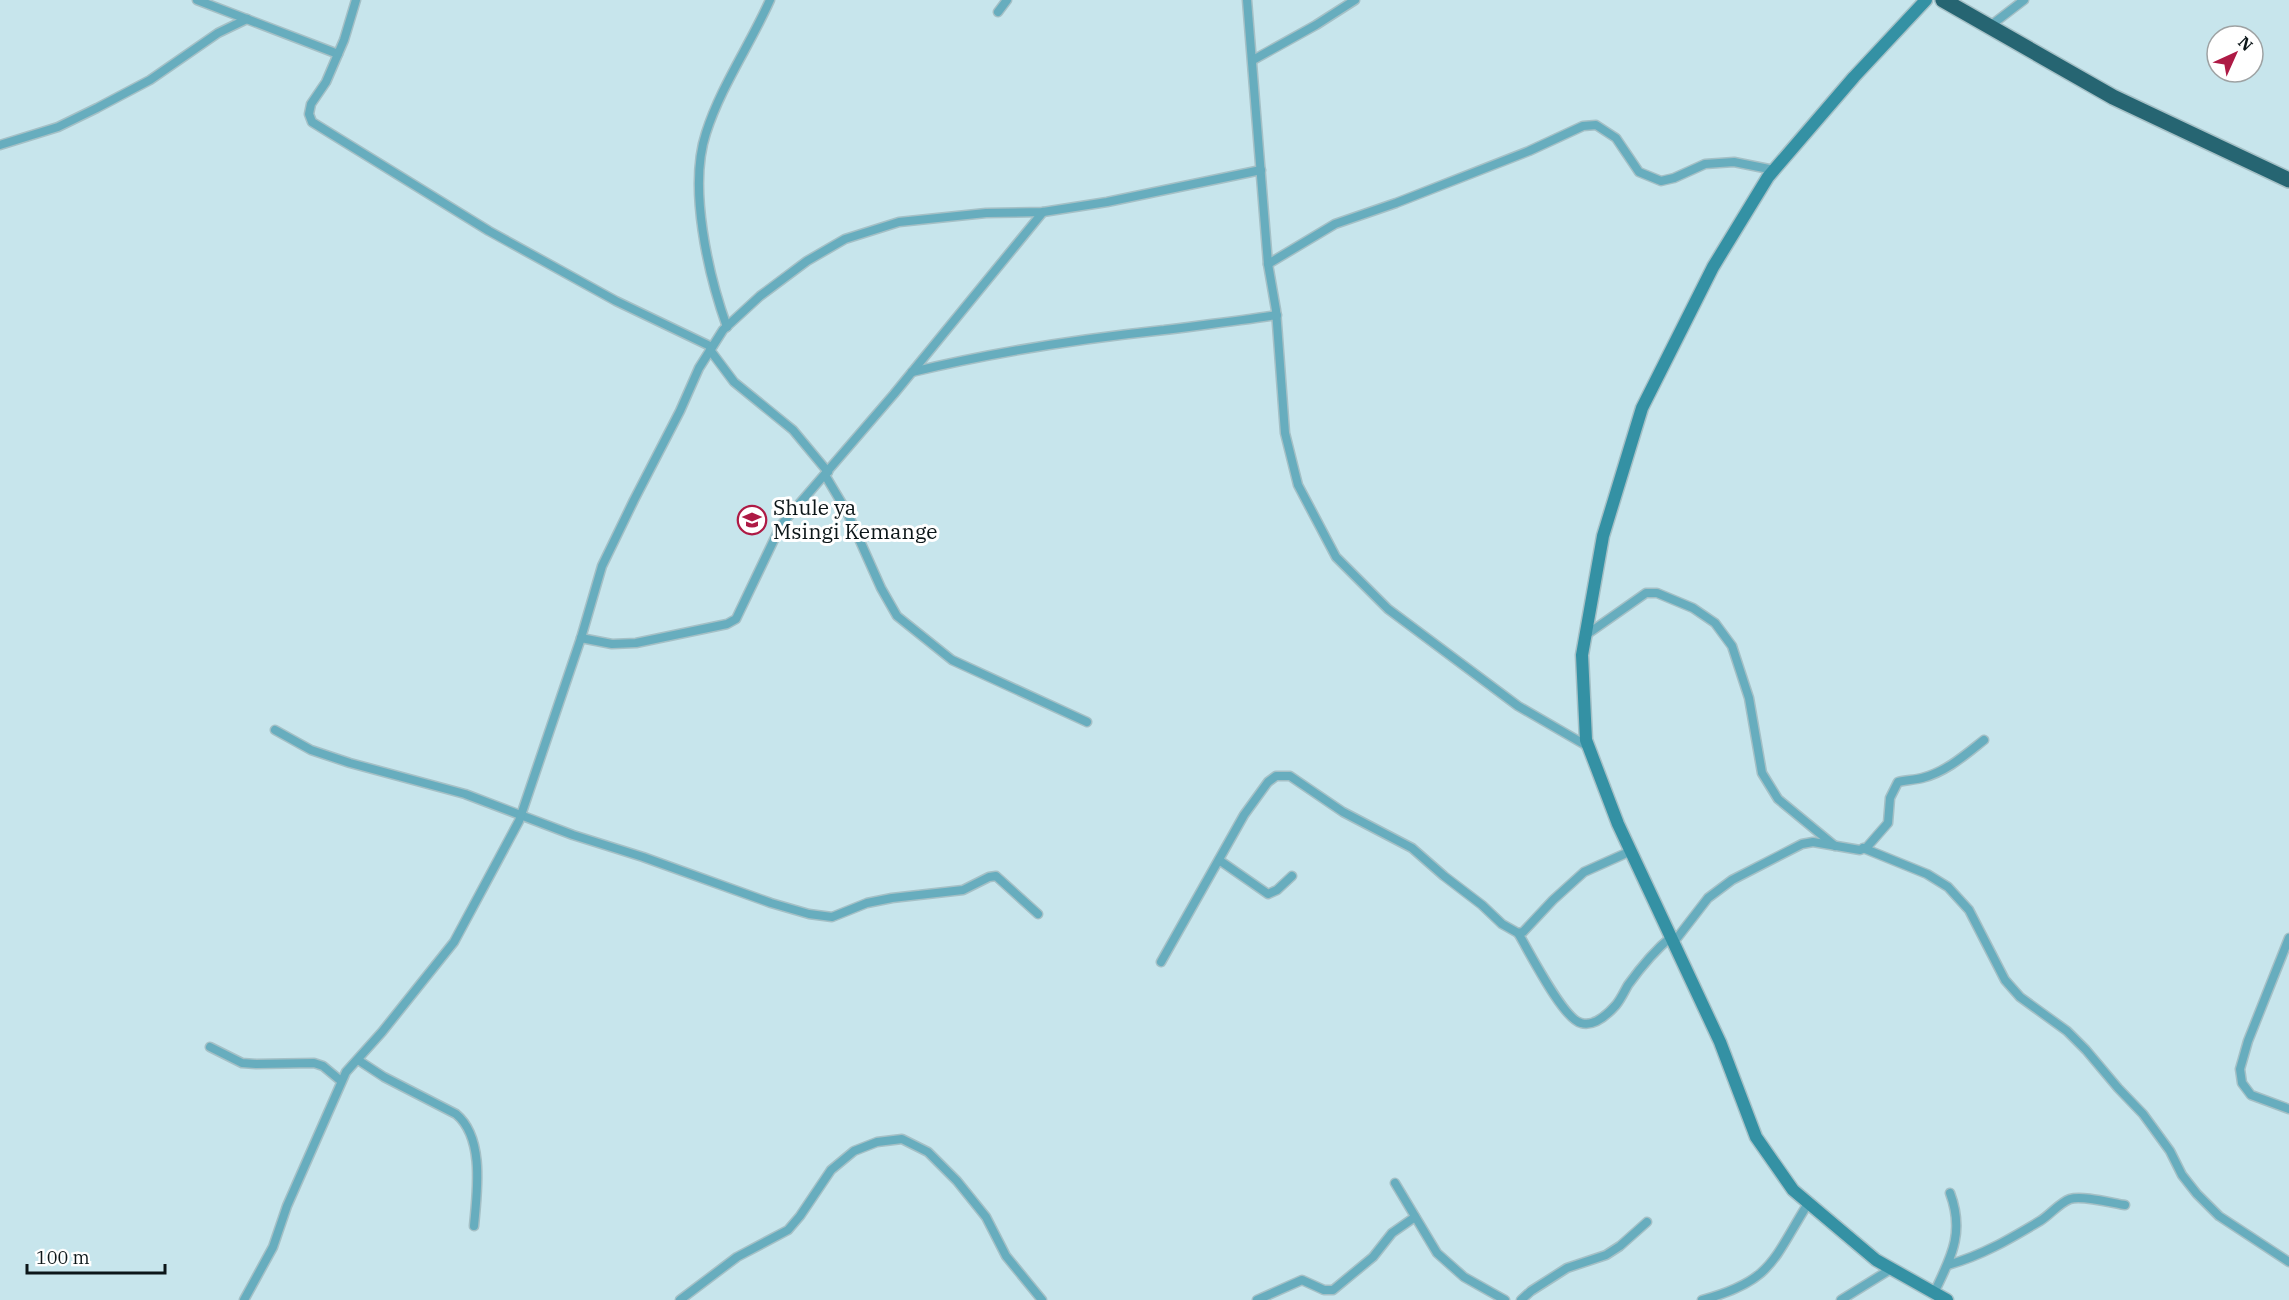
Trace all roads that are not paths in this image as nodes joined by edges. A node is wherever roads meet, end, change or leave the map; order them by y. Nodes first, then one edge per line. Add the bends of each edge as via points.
1 (197, 0) edge
2 (356, 0) edge
3 (770, 0) edge
4 (1007, 0) edge
5 (1247, 0) edge
6 (1355, 0) edge
7 (1926, 0) edge
8 (1943, 0) edge
9 (2024, 0) edge
10 (998, 12) dead end
11 (247, 19) junction
12 (1989, 26) junction
13 (338, 54) junction
14 (1252, 60) junction
15 (0, 145) edge
16 (1261, 170) junction
17 (1774, 170) junction
18 (2289, 180) edge
19 (1043, 212) junction
20 (1268, 264) junction
21 (1277, 315) junction
22 (727, 327) junction
23 (711, 349) junction
24 (912, 372) junction
25 (827, 474) junction
26 (1586, 635) junction
27 (581, 638) junction
28 (1087, 722) dead end
29 (275, 730) dead end
30 (1984, 740) dead end
31 (1588, 747) junction
32 (521, 815) junction
33 (1835, 846) junction
34 (1863, 849) junction
35 (1631, 851) junction
36 (1219, 860) junction
37 (1292, 876) dead end
38 (1038, 914) dead end
39 (1518, 933) junction
40 (2289, 938) edge
41 (1672, 939) junction
42 (1161, 962) dead end
43 (210, 1047) dead end
44 (358, 1060) junction
45 (341, 1081) junction
46 (2289, 1109) edge
47 (1395, 1183) dead end
48 (1950, 1194) dead end
49 (1809, 1202) junction
50 (2125, 1205) dead end
51 (1415, 1217) junction
52 (1647, 1222) dead end
53 (474, 1226) dead end
54 (2289, 1262) edge
55 (1948, 1265) junction
56 (1891, 1269) junction
57 (1934, 1293) junction
58 (244, 1300) edge
59 (680, 1300) edge
60 (1042, 1300) edge
61 (1257, 1300) edge
62 (1505, 1300) edge
63 (1521, 1300) edge
64 (1702, 1300) edge
65 (1841, 1300) edge
66 (1947, 1300) edge

1 - 11 street
2 - 13 street
3 - 22 street via 736,62 705,134 699,177 704,241
4 - 10 street
5 - 14 street
6 - 14 street
7 - 17 main road
8 - 12 highway
9 - 12 street
11 - 13 street
11 - 15 street via 97,108 58,127
12 - 18 highway via 2113,97
13 - 23 street via 311,104 312,122 489,231 616,302
14 - 16 street
16 - 19 street
16 - 20 street
17 - 20 street via 1734,162 1705,164 1661,181 1639,172 1616,138 1596,125 1583,126 1529,151 1335,224
17 - 26 main road via 1713,267 1642,408 1603,536
19 - 22 street via 899,222 845,239 760,296
19 - 24 street
20 - 21 street
21 - 24 street via 1011,351
21 - 31 street via 1286,433 1298,485 1336,557 1388,609 1518,706
22 - 23 street
23 - 25 street via 735,382 794,430
23 - 27 street via 606,557
24 - 25 street
25 - 27 street via 781,525 736,619 636,643 612,644
25 - 28 street via 897,616 952,660
26 - 31 main road via 1582,655
26 - 33 street via 1646,593 1674,598 1715,623 1732,646 1749,699 1762,773 1778,799
27 - 32 street
29 - 32 street via 311,750 465,794
30 - 34 street via 1938,772 1898,782 1890,798 1888,823
31 - 35 main road
32 - 38 street via 809,914 832,917 867,903 963,890 996,876
32 - 44 street via 454,942
33 - 34 street
33 - 41 street via 1802,844 1732,879 1708,898
34 - 54 street via 1927,874 1948,887 1968,910 2005,980 2020,997 2086,1050 2143,1114 2197,1194 2219,1216
35 - 39 street via 1584,872
35 - 41 main road
36 - 37 street via 1268,894
36 - 39 street via 1268,782 1276,776 1290,776 1343,812 1412,848
36 - 42 street
39 - 41 street via 1559,1003 1579,1023 1588,1024 1600,1020 1616,1005 1646,962
40 - 46 street via 2240,1070 2242,1083 2251,1095
41 - 49 main road via 1720,1042 1756,1137 1793,1190
43 - 45 street via 242,1062 315,1064
44 - 45 street
44 - 53 street via 464,1120 479,1176
45 - 58 street via 286,1206 273,1247
47 - 51 street
48 - 55 street via 1957,1216 1957,1236
49 - 56 main road
49 - 64 street via 1766,1270 1737,1289
50 - 55 street via 2069,1200 1994,1249
51 - 61 street via 1392,1233 1373,1257 1333,1290 1302,1280
51 - 62 street via 1437,1253 1464,1277
52 - 63 street via 1606,1255 1567,1268
55 - 57 street
56 - 57 main road
56 - 65 street
57 - 66 main road
59 - 60 street via 737,1257 788,1230 831,1170 854,1151 877,1142 902,1139 928,1152 957,1181 986,1217 1006,1256

